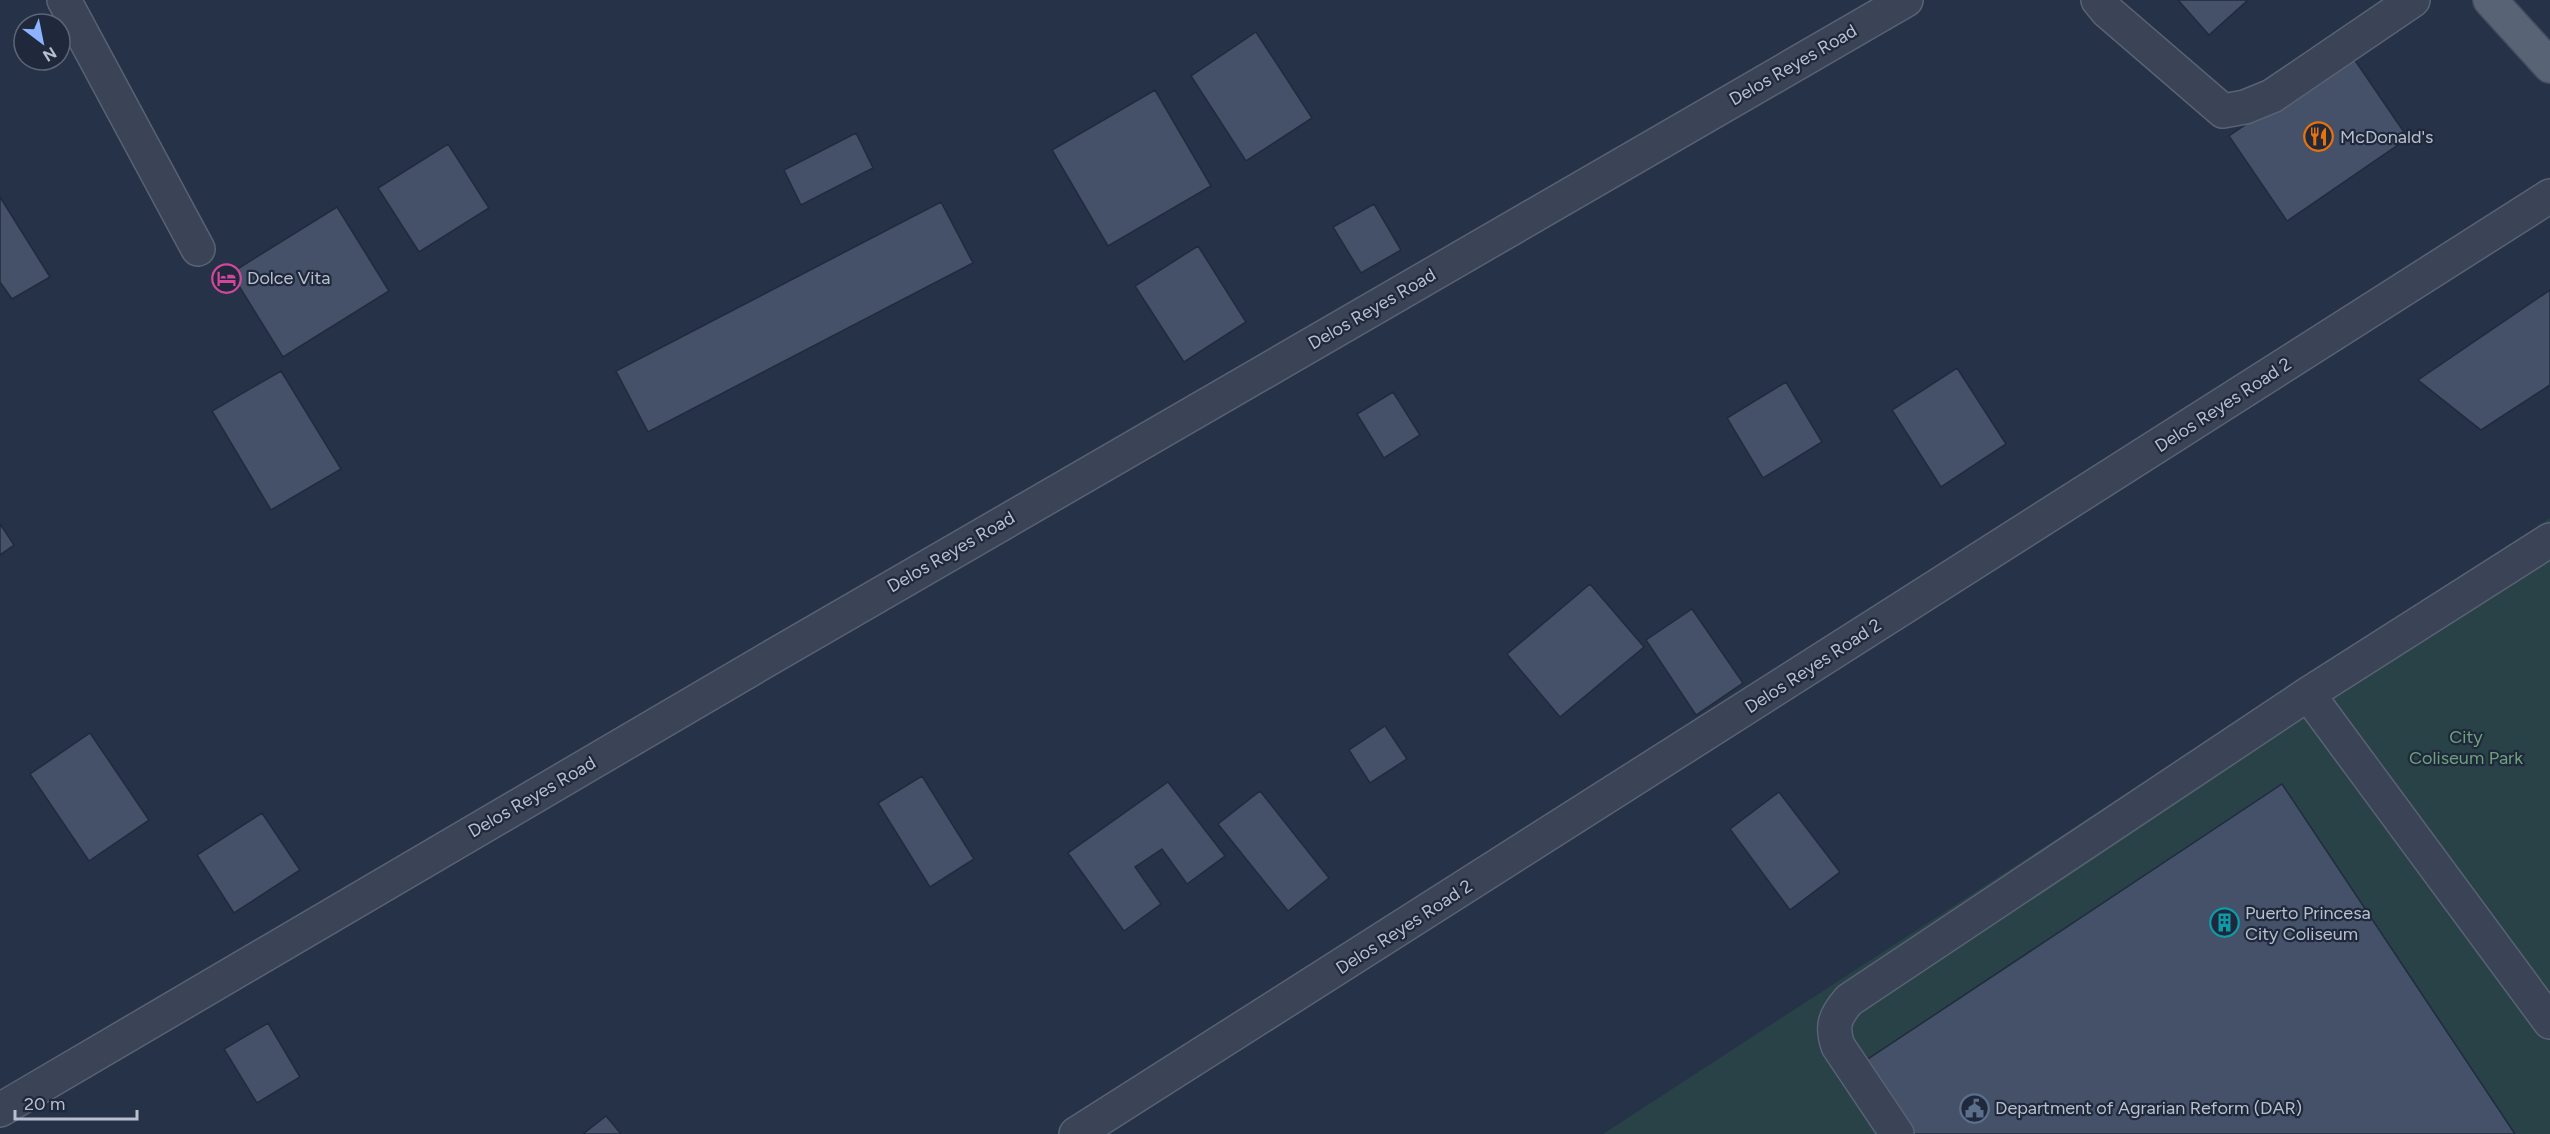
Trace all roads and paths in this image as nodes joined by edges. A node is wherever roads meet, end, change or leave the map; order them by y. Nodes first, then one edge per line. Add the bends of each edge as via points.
1 (64, 0) edge
2 (1906, 0) edge
3 (2098, 0) edge
4 (2413, 0) edge
5 (2490, 0) edge
6 (2550, 66) edge
7 (2550, 196) edge
8 (198, 249) dead end
9 (2550, 540) edge
10 (2308, 694) junction
11 (2550, 1023) edge
12 (0, 1110) edge
13 (1076, 1134) edge
14 (1897, 1134) edge

1 - 8 street
2 - 12 street, Delos Reyes Road via 770,658
3 - 4 street via 2223,111 2272,96
5 - 6 main road
7 - 13 street, Delos Reyes Road 2
9 - 10 street
10 - 11 street
10 - 14 street via 1849,1000 1833,1030 1838,1046

